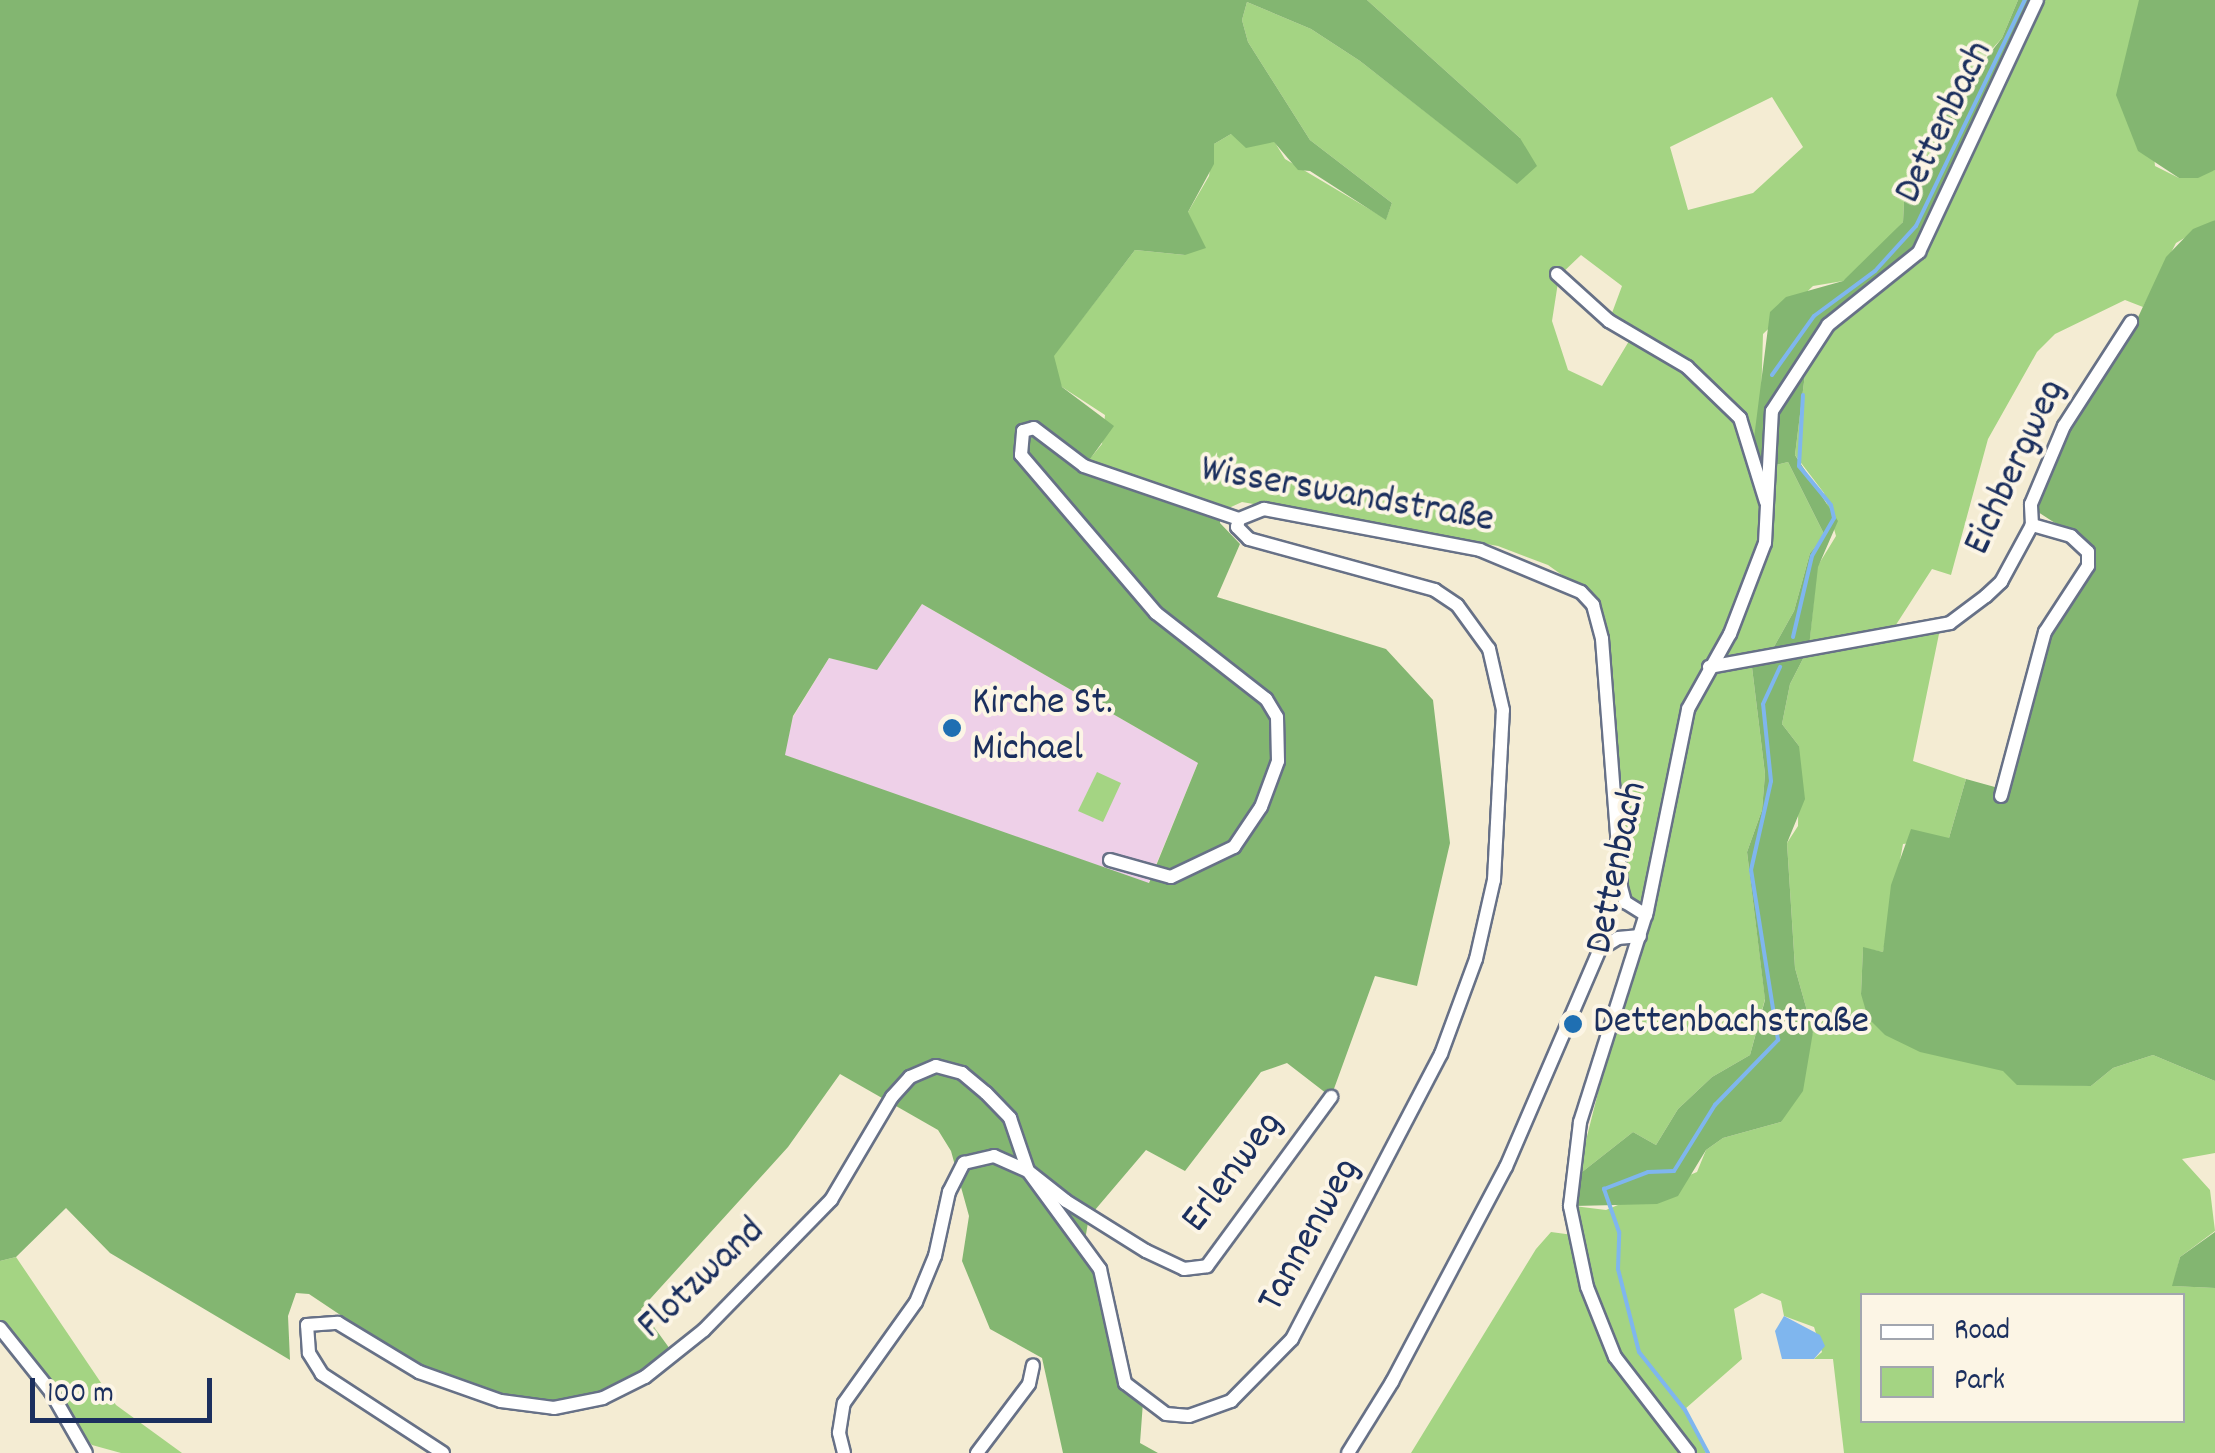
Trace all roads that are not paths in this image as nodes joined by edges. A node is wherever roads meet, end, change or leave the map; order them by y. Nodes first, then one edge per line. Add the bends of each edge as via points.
1 (2037, 0) edge
2 (1557, 274) dead end
3 (2131, 322) dead end
4 (1769, 514) junction
5 (1239, 518) junction
6 (2032, 525) junction
7 (1709, 668) junction
8 (2002, 796) dead end
9 (1110, 860) dead end
10 (1646, 915) junction
11 (1640, 936) junction
12 (1332, 1097) dead end
13 (1028, 1171) junction
14 (0, 1328) edge
15 (1032, 1365) dead end
16 (86, 1453) edge
17 (443, 1453) edge
18 (844, 1453) edge
19 (978, 1453) edge
20 (1348, 1453) edge
21 (1689, 1453) edge

1 - 4 street, Dettenbach via 1919,252 1828,325 1772,411
2 - 4 street via 1609,320 1687,367 1740,418
3 - 6 street, Eichbergweg via 2064,426 2031,504
4 - 7 street, Dettenbach via 1752,584
5 - 9 street, Wisserswandstraße via 1115,479 1084,466 1034,428 1022,431 1021,455 1156,613 1266,699 1277,716 1278,761 1262,807 1234,847 1172,877
5 - 10 street, Wisserswandstraße via 1264,509 1480,550 1581,592 1593,605 1602,640 1621,887 1625,902
5 - 13 street, Tannenweg via 1237,527 1249,539 1435,590 1457,606 1489,648 1503,710 1502,780 1494,880 1476,958 1414,1113 1310,1310 1246,1389 1211,1411 1166,1414 1125,1383 1100,1269 1077,1229
6 - 7 street, Eichbergweg via 2001,582 1950,622
6 - 8 street via 2072,536 2088,552 2088,566 2045,632
7 - 10 street, Dettenbach via 1674,760
10 - 11 street, Dettenbach
11 - 20 street via 1618,938 1600,950 1506,1167
11 - 21 street, Dettenbach via 1580,1122 1571,1222 1587,1287 1616,1357
12 - 13 street, Erlenweg via 1207,1266 1184,1268 1146,1251
13 - 17 street, Flotzwand via 1010,1118 962,1073 936,1066 910,1077 831,1200 704,1330 646,1377 579,1406 500,1401 419,1372 338,1323 308,1325 309,1353 322,1374
13 - 18 street via 978,1156 955,1176 936,1256 916,1302 844,1403
14 - 16 street via 52,1392
15 - 19 street via 1030,1384

